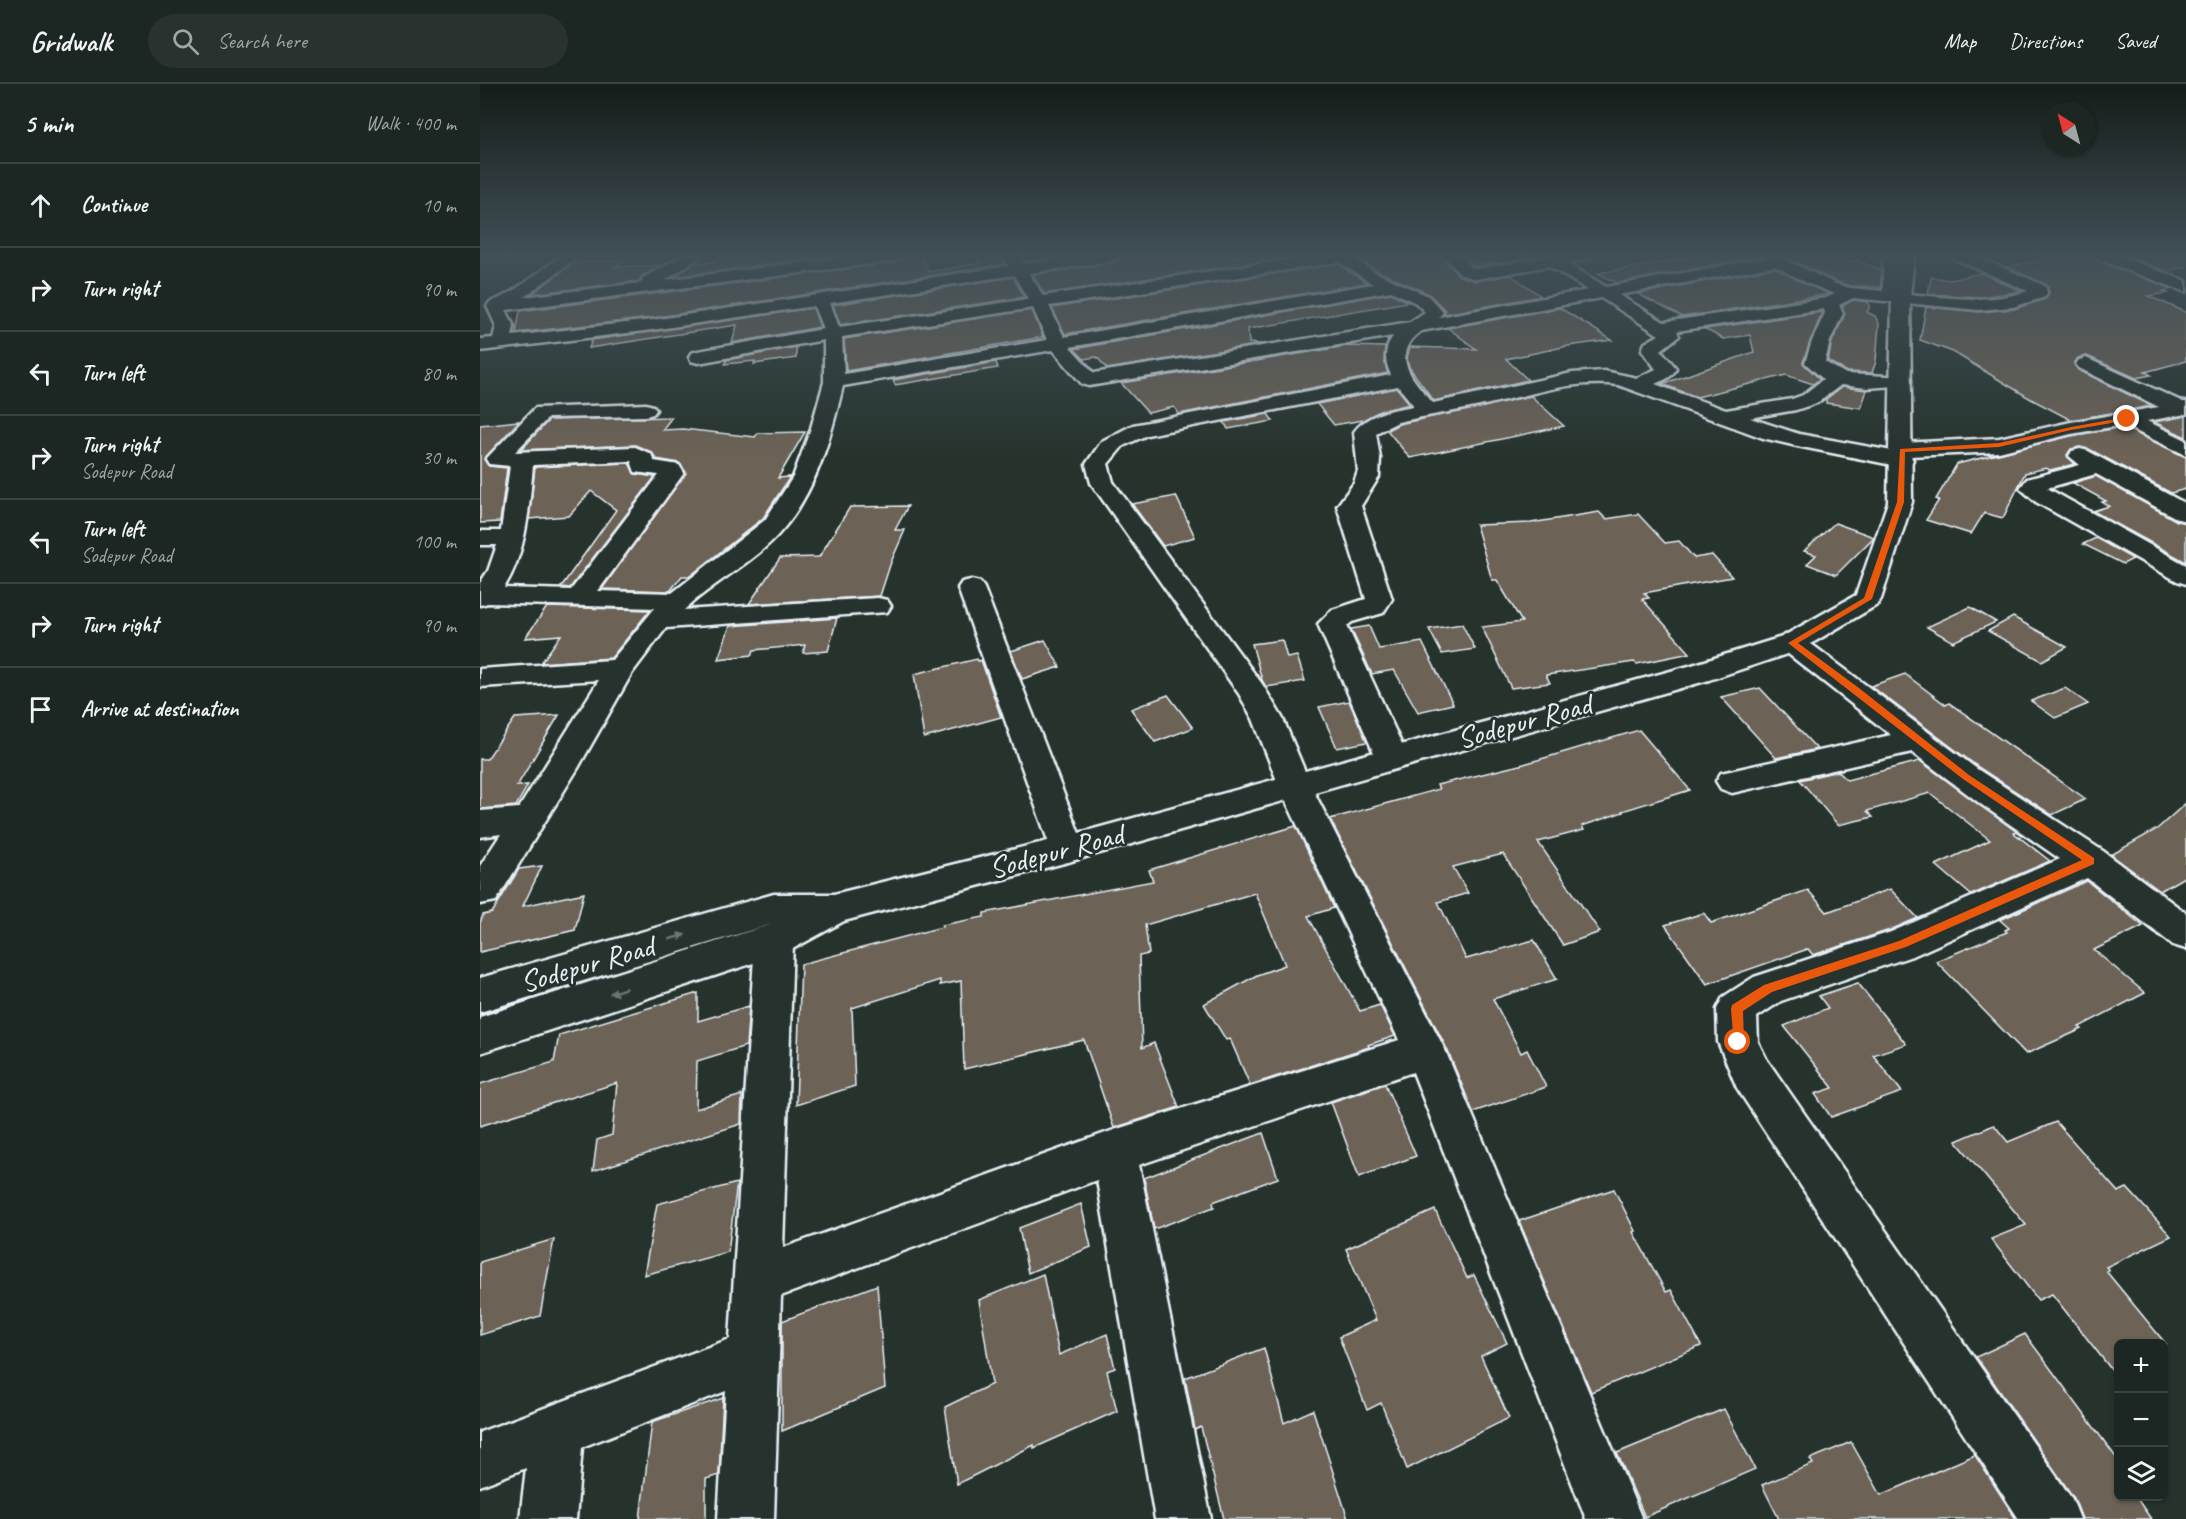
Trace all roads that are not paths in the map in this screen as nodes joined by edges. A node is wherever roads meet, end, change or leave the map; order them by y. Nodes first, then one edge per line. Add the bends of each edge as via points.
1 (504, 323) edge
2 (666, 323) edge
3 (829, 323) edge
4 (902, 323) edge
5 (1049, 323) edge
6 (1174, 323) edge
7 (1421, 323) edge
8 (1437, 323) edge
9 (1654, 323) edge
10 (1696, 323) edge
11 (1830, 323) edge
12 (1898, 323) edge
13 (1414, 327) junction
14 (1662, 328) junction
15 (833, 333) junction
16 (1057, 343) junction
17 (501, 344) junction
18 (480, 345) edge
19 (698, 357) dead end
20 (2086, 364) dead end
21 (1838, 377) junction
22 (1402, 379) junction
23 (1901, 381) junction
24 (834, 382) junction
25 (1637, 385) junction
26 (2183, 408) edge
27 (646, 410) dead end
28 (1428, 410) junction
29 (1725, 416) junction
30 (2127, 419) junction
31 (2045, 434) junction
32 (2186, 448) edge
33 (1902, 455) junction
34 (522, 459) junction
35 (2097, 467) junction
36 (2186, 514) edge
37 (511, 537) junction
38 (480, 538) edge
39 (2186, 576) edge
40 (971, 588) dead end
41 (482, 596) edge
42 (578, 599) junction
43 (678, 601) junction
44 (878, 606) dead end
45 (658, 620) junction
46 (1792, 643) junction
47 (620, 669) junction
48 (480, 678) edge
49 (1919, 740) junction
50 (1392, 758) junction
51 (1732, 781) dead end
52 (1295, 786) junction
53 (529, 819) junction
54 (480, 824) edge
55 (1068, 849) junction
56 (2091, 861) junction
57 (483, 891) dead end
58 (774, 925) junction
59 (2186, 934) edge
60 (480, 995) edge
61 (480, 1035) edge
62 (1425, 1050) junction
63 (1114, 1152) junction
64 (759, 1280) junction
65 (754, 1355) junction
66 (557, 1430) junction
67 (480, 1459) edge
68 (548, 1519) edge
69 (746, 1519) edge
70 (1183, 1519) edge
71 (1614, 1519) edge
72 (2052, 1519) edge

1 - 17 street
2 - 17 street
3 - 15 street
4 - 15 street
5 - 16 street
6 - 16 street
7 - 13 street
8 - 13 street
9 - 14 street
10 - 14 street
11 - 21 street via 1815,363
12 - 23 street, Sodepur Road
13 - 16 street via 1089,380
13 - 22 street via 1398,342 1394,356
14 - 25 street via 1670,336 1651,350 1666,369
15 - 19 street
15 - 24 street
16 - 24 street
17 - 18 street
20 - 26 street
21 - 23 street via 1852,381
21 - 29 street via 1810,399 1796,404
22 - 28 street
22 - 52 street via 1141,430 1105,448 1097,464 1102,483 1252,691 1268,719
23 - 33 street, Sodepur Road
24 - 43 street via 804,477 774,525
25 - 28 street via 1601,376 1578,376
25 - 29 street
26 - 30 street
27 - 34 street via 542,412 497,459
28 - 50 street via 1379,421 1365,432 1369,450 1366,480 1349,506 1378,599 1374,607 1342,616 1332,624
29 - 33 street via 1797,440
30 - 31 street
30 - 32 street
31 - 33 street via 1999,445
31 - 35 street
33 - 46 street, Sodepur Road via 1900,502 1868,599
34 - 37 street
34 - 42 street via 635,454 643,459 643,467 672,472
35 - 36 street
35 - 39 street via 2032,488
37 - 38 street
37 - 41 street via 504,566
40 - 55 street
41 - 42 street
42 - 43 street
43 - 45 street
44 - 45 street
45 - 47 street
46 - 49 street
46 - 50 street, Sodepur Road via 1700,673
47 - 48 street
47 - 53 street
49 - 51 street
49 - 56 street via 1966,777
50 - 52 street, Sodepur Road
52 - 55 street, Sodepur Road
52 - 62 street
53 - 54 street
53 - 57 street
55 - 58 street, Sodepur Road
56 - 59 street
56 - 72 street via 1902,944 1768,989 1737,1009 1738,1042 1752,1074
60 -> 58 street, Sodepur Road
58 -> 61 street
58 - 64 street
62 - 63 street
62 - 71 street
63 - 64 street
63 - 70 street
64 - 65 street
65 - 66 street
65 - 69 street
66 - 67 street
66 - 68 street

